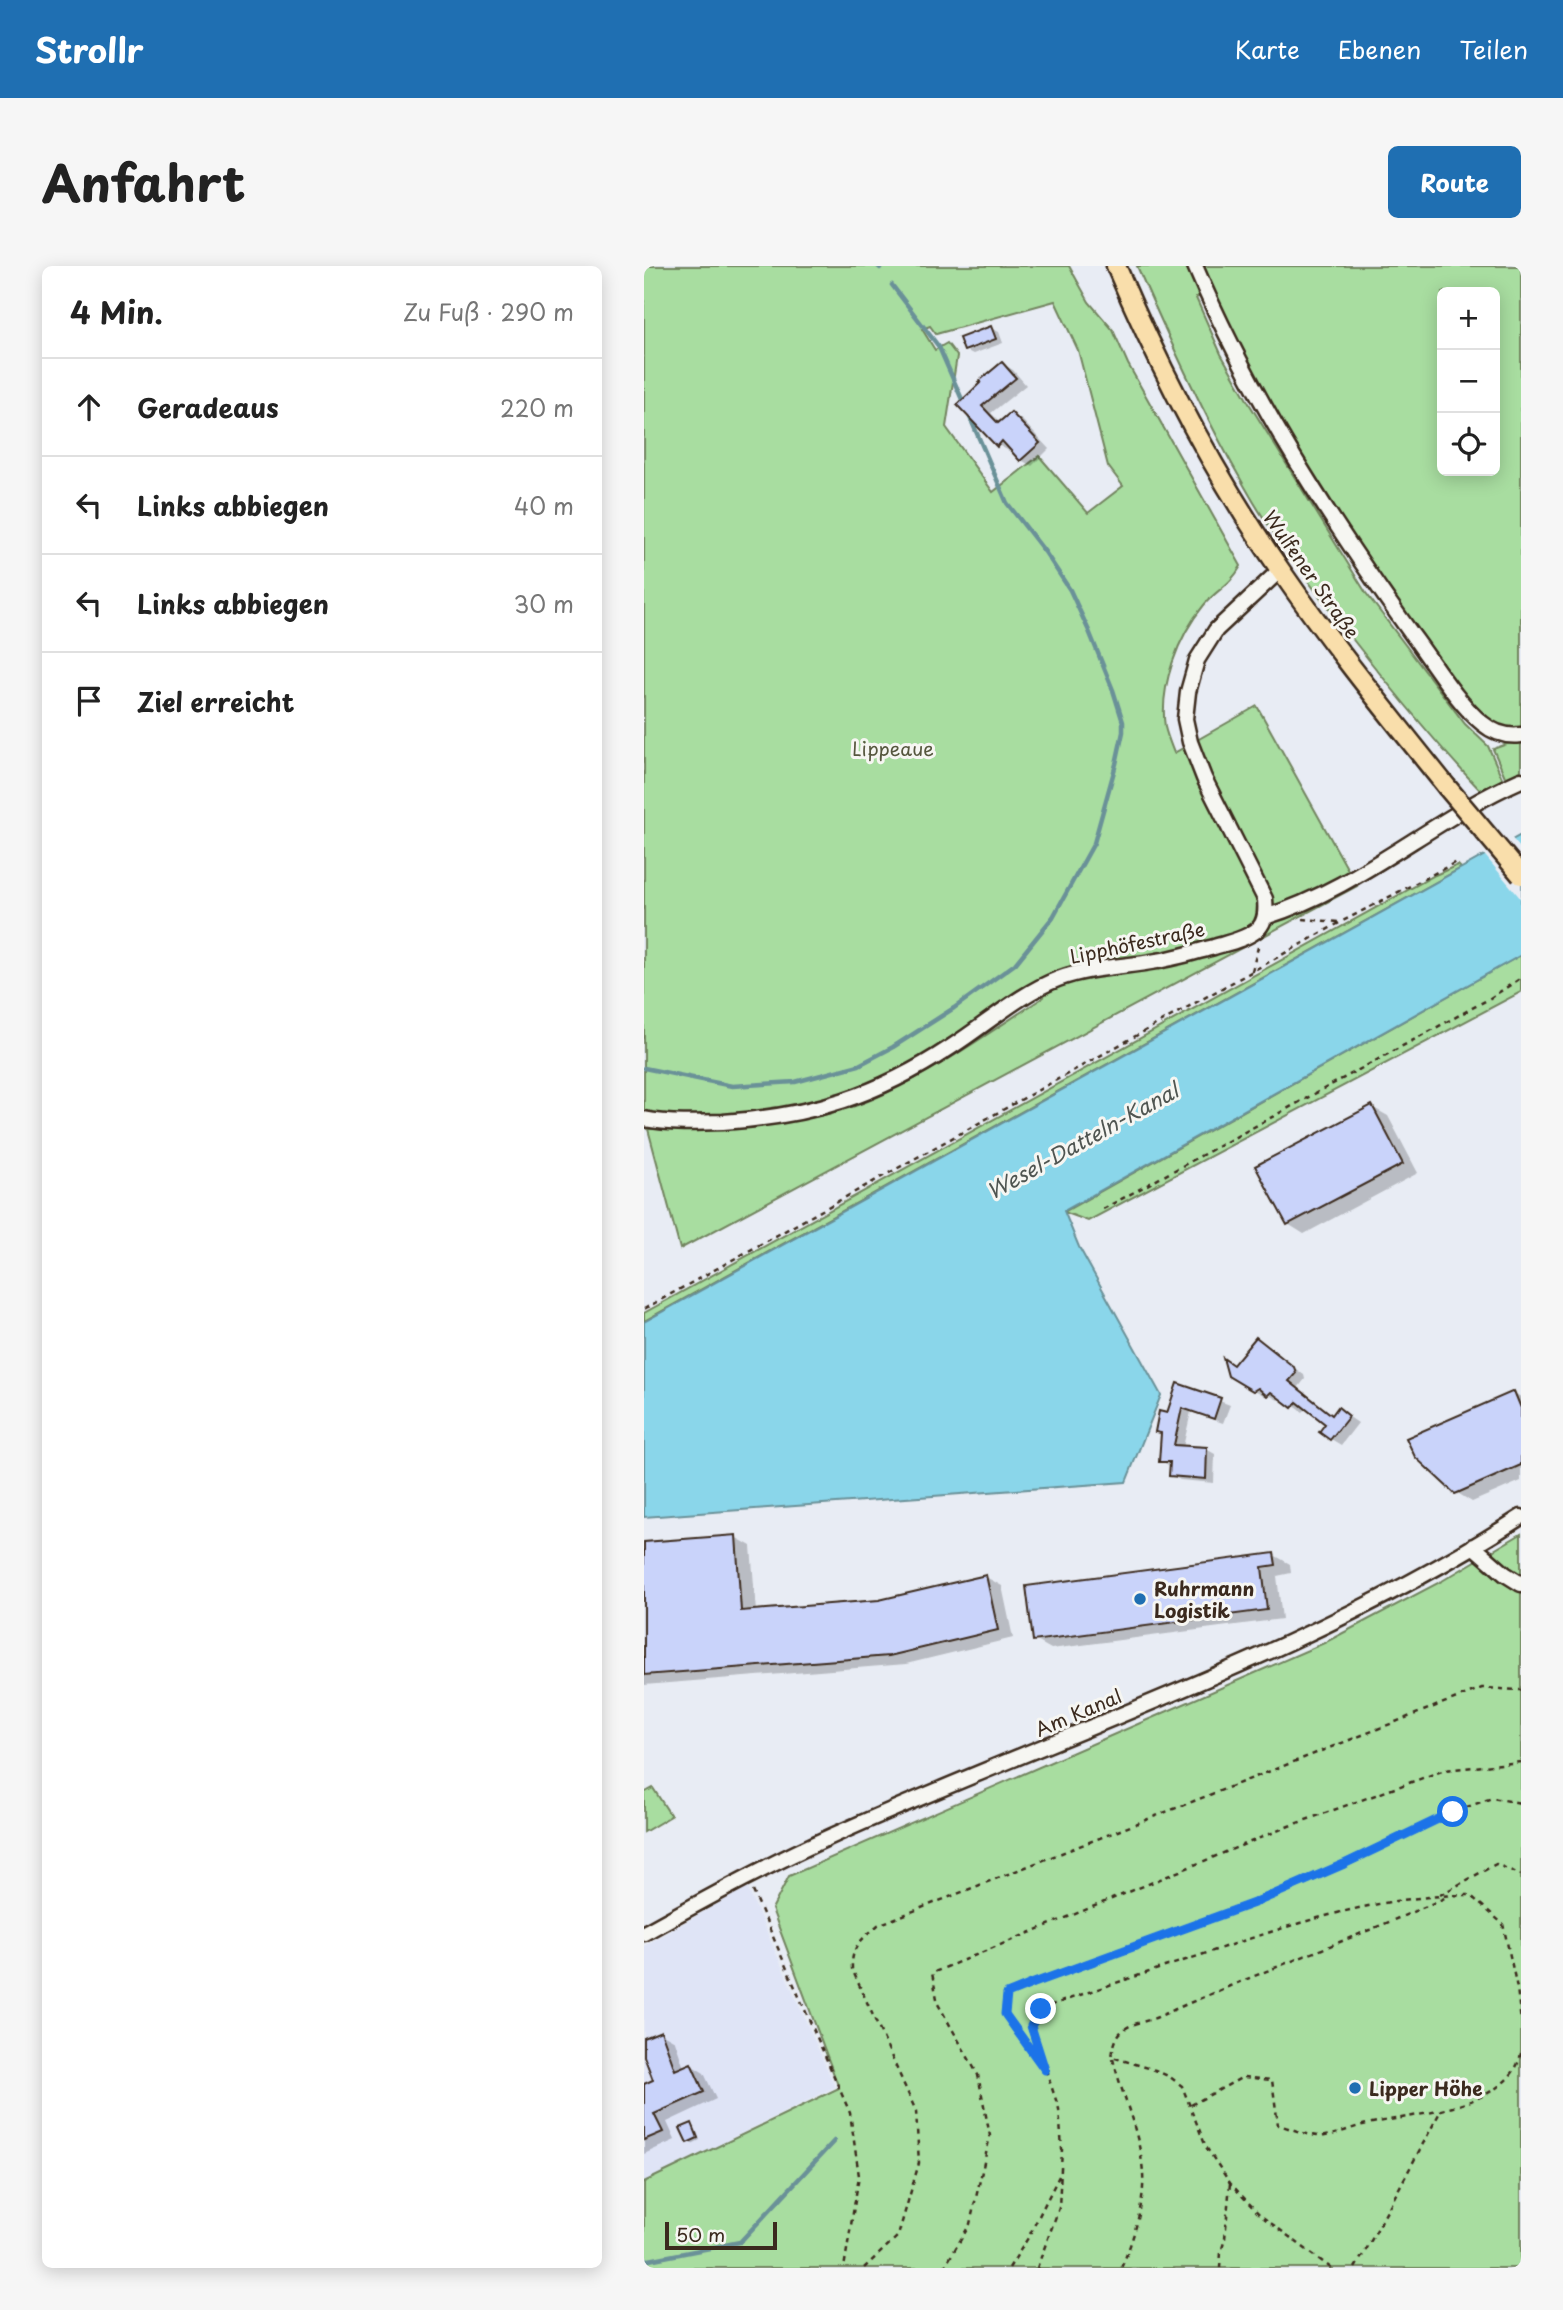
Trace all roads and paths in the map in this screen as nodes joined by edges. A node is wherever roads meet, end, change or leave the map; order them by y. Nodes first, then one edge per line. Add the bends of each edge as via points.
1 (1116, 266) edge
2 (1195, 266) edge
3 (1280, 570) junction
4 (1521, 734) edge
5 (1521, 780) edge
6 (1458, 861) dead end
7 (1521, 875) edge
8 (1265, 917) junction
9 (1521, 978) edge
10 (644, 1119) edge
11 (1103, 1209) dead end
12 (644, 1310) edge
13 (1521, 1517) edge
14 (1473, 1546) junction
15 (1521, 1584) edge
16 (1521, 1690) edge
17 (1521, 1762) edge
18 (1521, 1804) edge
19 (1521, 1875) edge
20 (746, 1877) junction
21 (1440, 1895) junction
22 (1452, 1895) junction
23 (644, 1933) edge
24 (1521, 2022) edge
25 (1521, 2053) edge
26 (1112, 2057) junction
27 (1045, 2070) junction
28 (1191, 2105) junction
29 (1440, 2112) junction
30 (1061, 2173) junction
31 (1230, 2182) junction
32 (844, 2268) edge
33 (863, 2268) edge
34 (944, 2268) edge
35 (1009, 2268) edge
36 (1037, 2268) edge
37 (1122, 2268) edge
38 (1220, 2268) edge
39 (1331, 2268) edge
40 (1354, 2268) edge

1 - 3 main road, Wulfener Straße via 1183,410
2 - 4 street via 1241,366 1378,587 1480,722 1510,737
3 - 7 main road, Wulfener Straße, bridge via 1363,682
3 - 8 street via 1216,630 1198,660 1185,719 1204,778 1265,899
5 - 8 street via 1298,907
6 - 12 path
8 - 10 street, Lipphöfestraße via 1254,931 1225,944 1045,984 915,1069 849,1100 747,1120 685,1123
9 - 11 path
13 - 14 street, Am Kanal
14 - 15 street
14 - 20 street, Am Kanal via 1318,1630 832,1836
16 - 33 path via 1482,1688 878,1925 851,1954 852,1969 916,2111 919,2163 898,2236
17 - 34 path via 1445,1770 1419,1779 1289,1826 932,1973 938,2004 978,2075 990,2136 970,2224
18 - 27 path via 1492,1798 1453,1812 1254,1903 1007,1994 1005,2014
19 - 21 path via 1496,1864
20 - 23 street, Am Kanal
20 - 32 path via 850,2113 859,2176
21 - 22 path
21 - 27 path via 1364,1907 1273,1931 1041,2009 1031,2026
22 - 24 path via 1469,1895 1503,1924
22 - 26 path via 1135,2024 1120,2033
25 - 29 path via 1511,2075 1482,2096
26 - 28 path via 1170,2077 1182,2086
26 - 37 path via 1143,2173 1141,2210
27 - 30 path via 1059,2109
28 - 29 path via 1243,2077 1272,2080 1278,2125 1323,2137 1364,2124
28 - 31 path via 1206,2147
29 - 40 path
30 - 35 path
30 - 36 path via 1059,2208
31 - 38 path
31 - 39 path via 1260,2215

